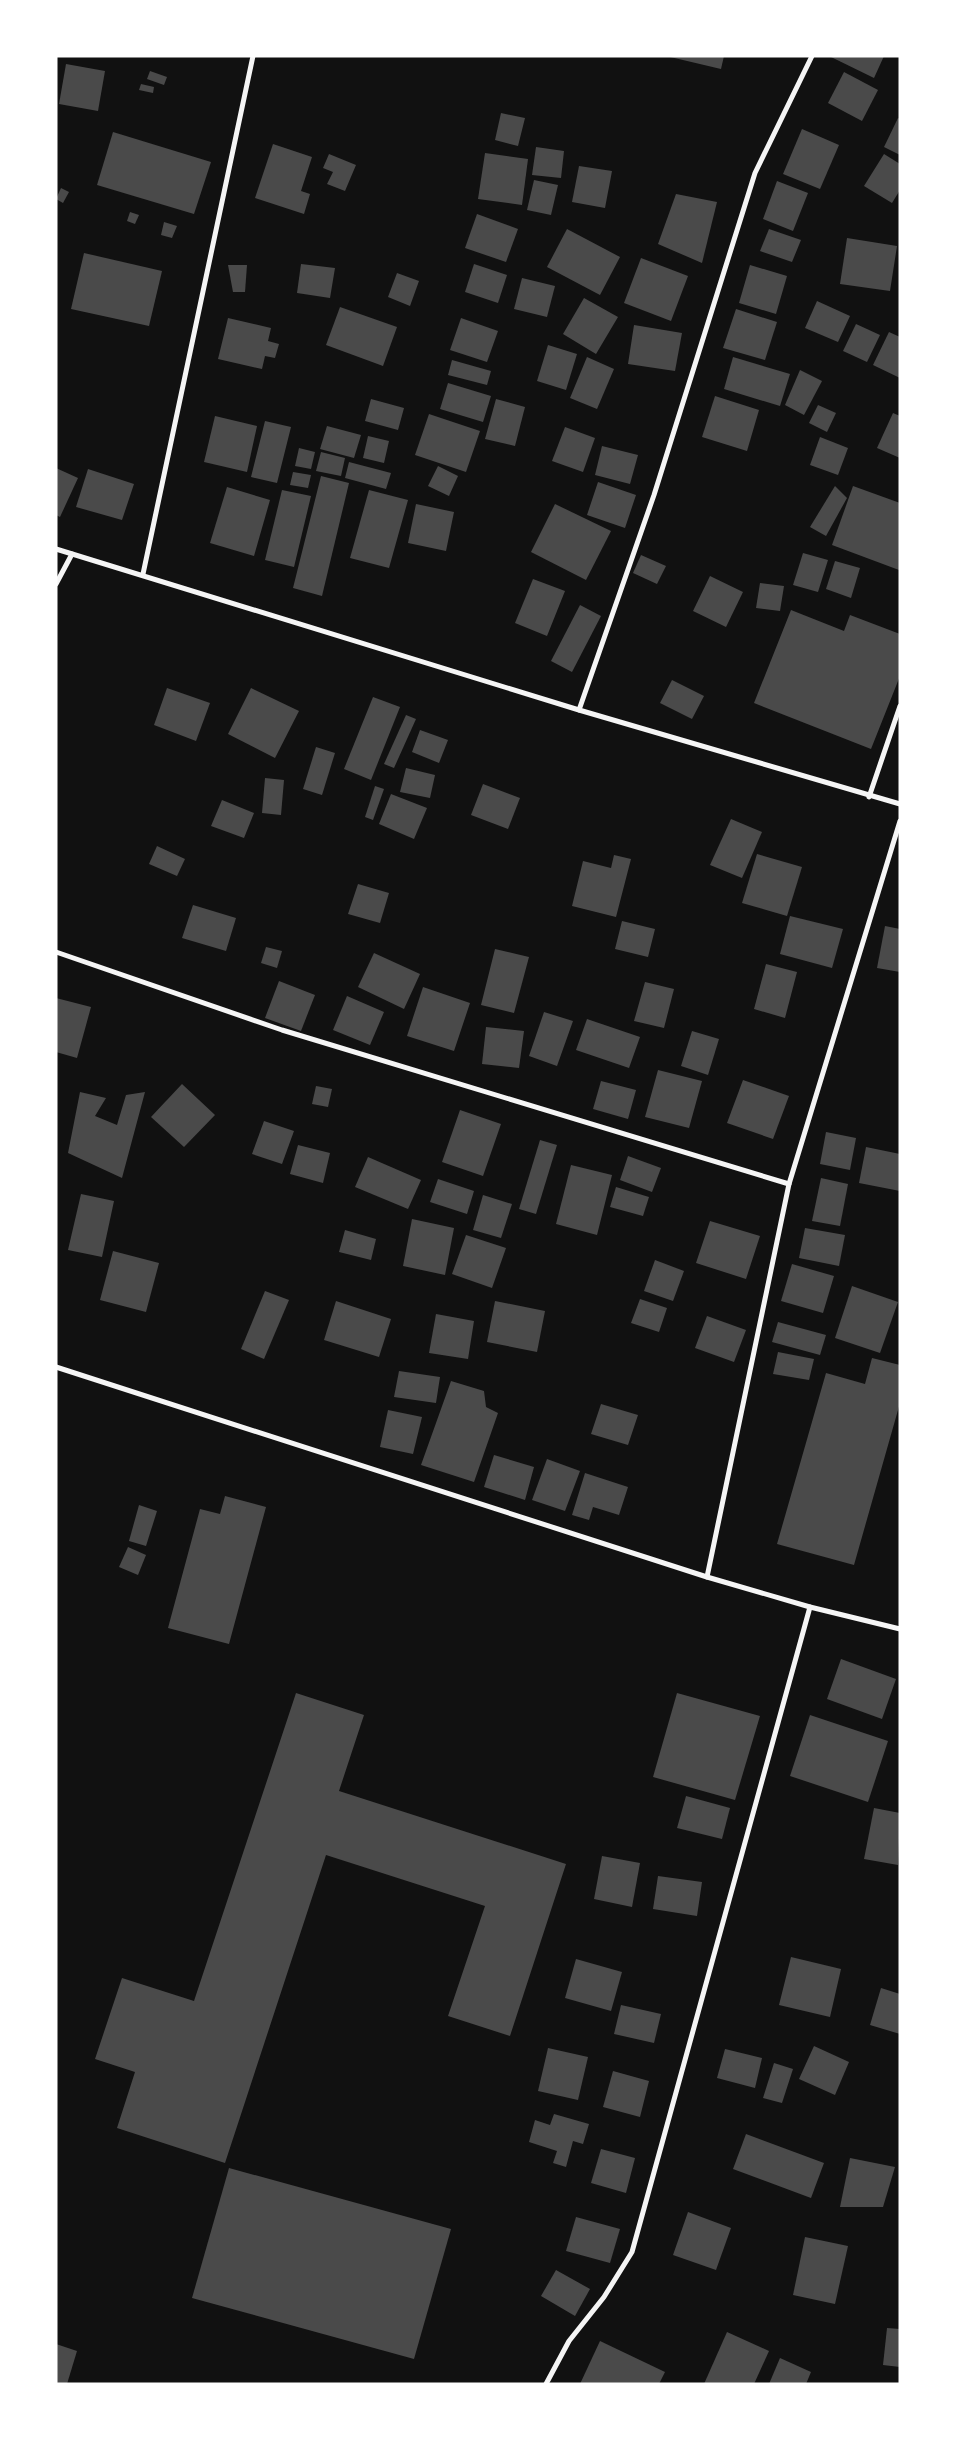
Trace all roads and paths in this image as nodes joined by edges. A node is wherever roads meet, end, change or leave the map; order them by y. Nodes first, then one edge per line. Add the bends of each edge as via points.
1 (253, 56) edge
2 (812, 56) edge
3 (56, 549) edge
4 (72, 554) junction
5 (143, 574) junction
6 (56, 584) edge
7 (900, 706) edge
8 (579, 710) junction
9 (869, 797) junction
10 (900, 804) edge
11 (900, 822) edge
12 (56, 952) edge
13 (788, 1184) junction
14 (56, 1367) edge
15 (707, 1577) junction
16 (810, 1607) junction
17 (900, 1629) edge
18 (546, 2384) edge

1 - 5 street
2 - 8 street via 755,173 654,495
3 - 4 street
4 - 5 street
4 - 6 street
5 - 8 street
7 - 9 street
8 - 9 street
9 - 10 street
11 - 13 street
12 - 13 street via 301,1036
13 - 15 street
14 - 15 street
15 - 16 street
16 - 17 street
16 - 18 street via 632,2252 604,2297 569,2341

